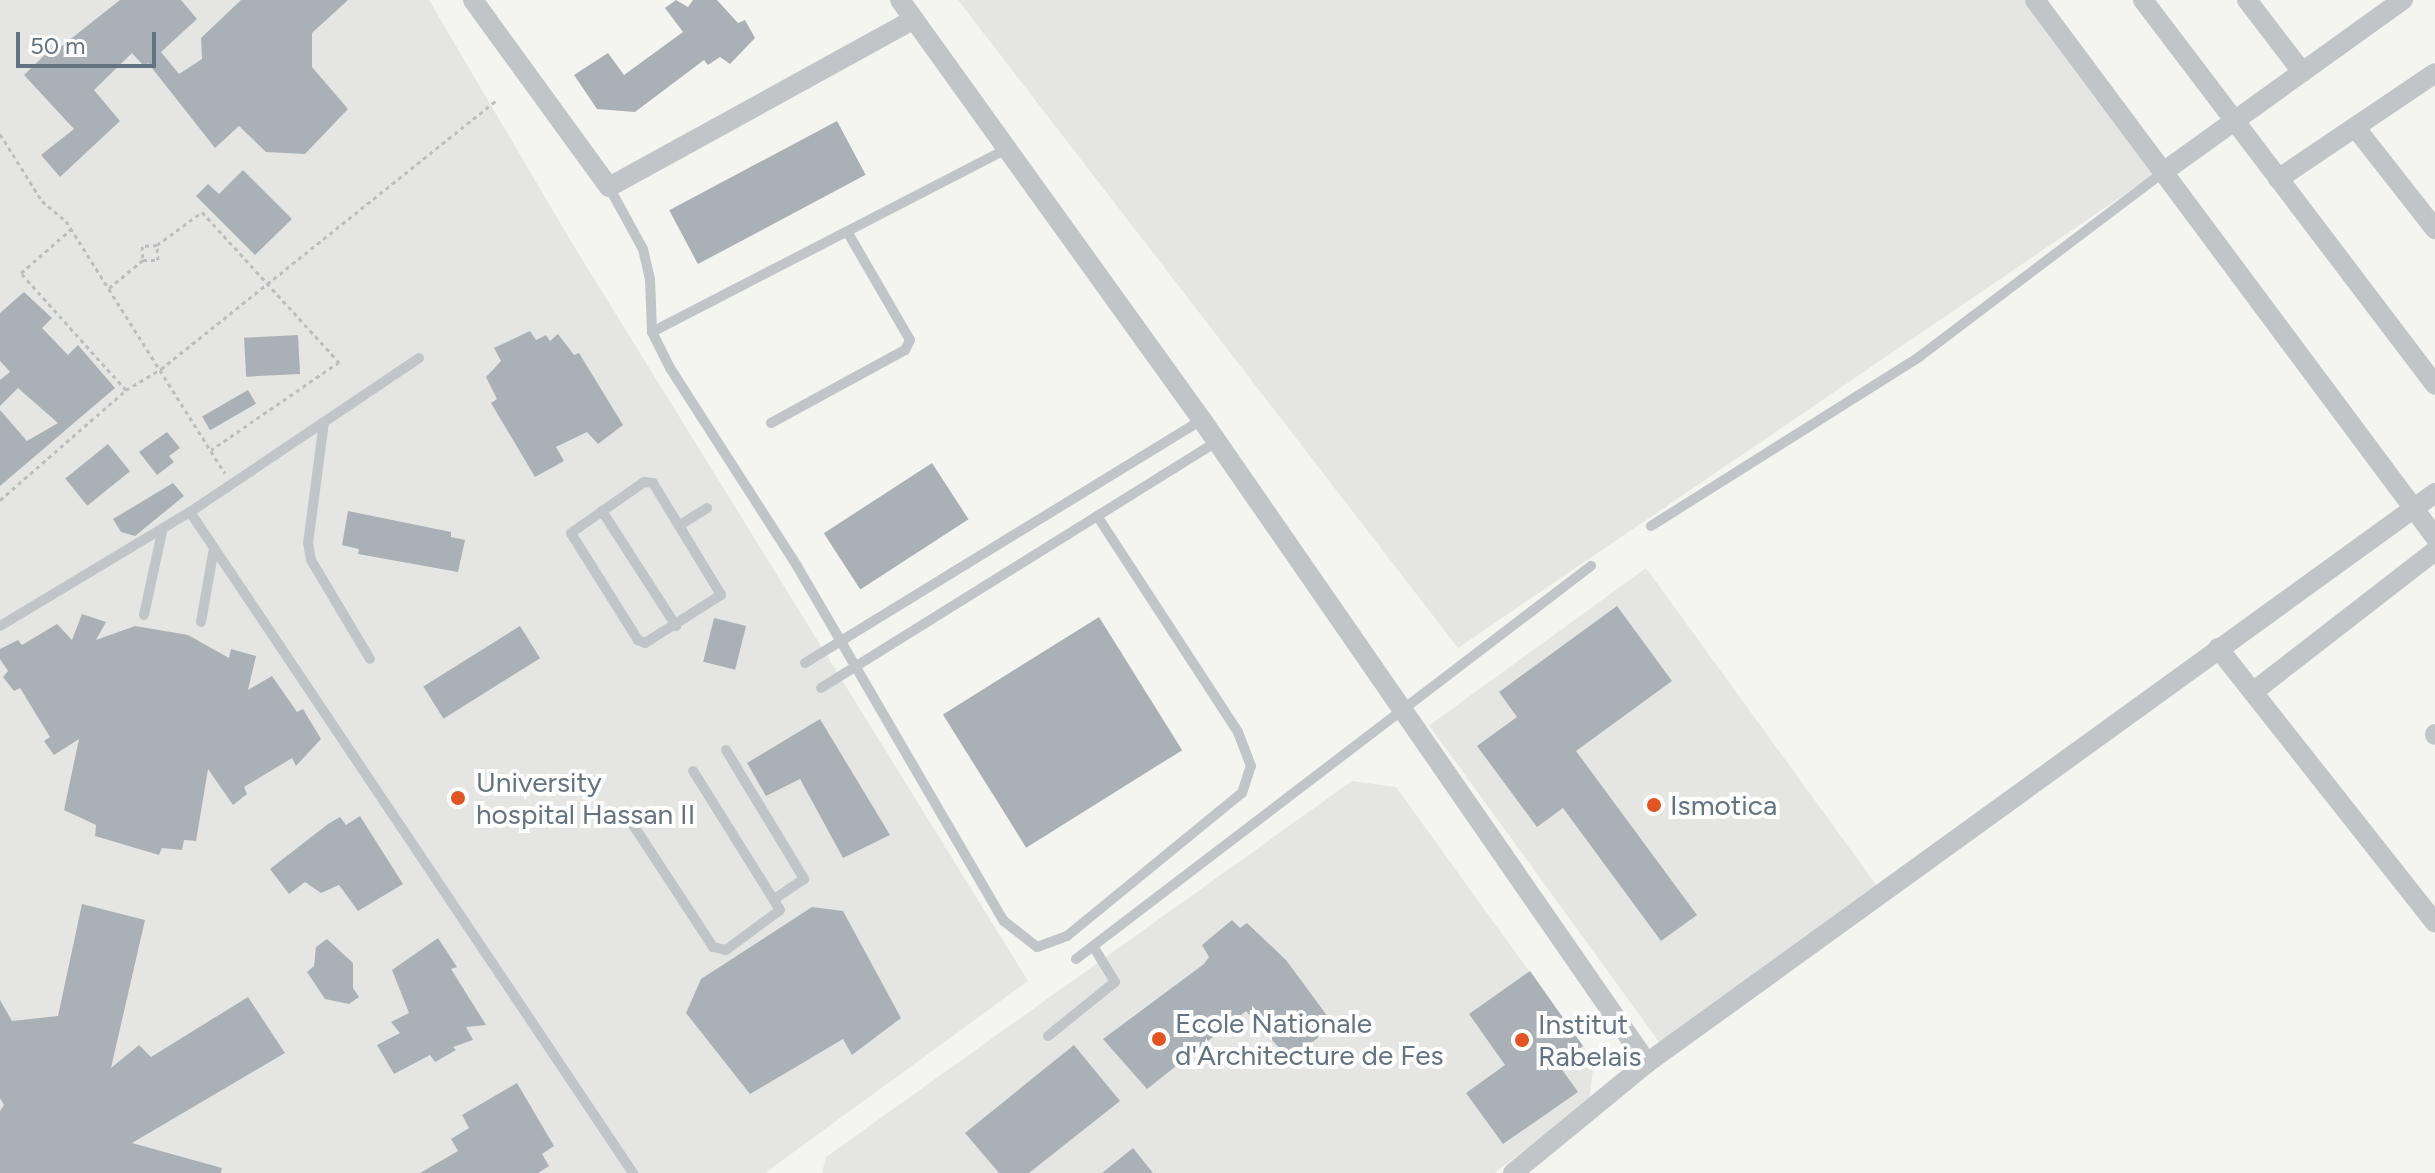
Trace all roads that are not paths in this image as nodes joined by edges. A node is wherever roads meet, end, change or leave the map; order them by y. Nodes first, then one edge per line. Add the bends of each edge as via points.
1 (473, 0) edge
2 (900, 0) edge
3 (2035, 0) edge
4 (2143, 0) edge
5 (2403, 0) edge
6 (2257, 4) edge
7 (914, 19) junction
8 (2302, 72) junction
9 (2435, 73) edge
10 (2235, 120) junction
11 (2355, 127) junction
12 (1008, 148) junction
13 (2166, 170) junction
14 (2278, 179) junction
15 (609, 187) junction
16 (2435, 229) edge
17 (848, 233) junction
18 (652, 332) junction
19 (419, 358) dead end
20 (2435, 385) edge
21 (1202, 420) junction
22 (324, 422) junction
23 (771, 423) dead end
24 (1216, 442) junction
25 (1110, 480) junction
26 (2435, 493) edge
27 (1123, 499) junction
28 (707, 508) dead end
29 (2415, 508) junction
30 (602, 511) junction
31 (190, 512) junction
32 (1097, 516) junction
33 (680, 525) junction
34 (1651, 526) dead end
35 (162, 532) junction
36 (2435, 537) edge
37 (214, 548) junction
38 (2435, 551) edge
39 (1591, 566) dead end
40 (144, 615) dead end
41 (201, 622) dead end
42 (0, 626) edge
43 (676, 626) junction
44 (841, 641) junction
45 (2218, 648) junction
46 (370, 659) dead end
47 (805, 663) dead end
48 (854, 665) junction
49 (821, 688) dead end
50 (2253, 692) junction
51 (1402, 710) junction
52 (726, 750) dead end
53 (693, 771) dead end
54 (626, 814) dead end
55 (774, 899) junction
56 (2435, 923) edge
57 (1093, 946) junction
58 (1076, 959) dead end
59 (1048, 1036) dead end
60 (1647, 1063) junction
61 (633, 1173) edge
62 (1513, 1173) edge

1 - 15 street
2 - 7 street
3 - 13 street
4 - 10 street
5 - 8 street
6 - 8 street
7 - 12 street
7 - 15 street
8 - 10 street
9 - 11 street
10 - 13 street
10 - 14 street
11 - 14 street
11 - 16 street
12 - 17 lane
12 - 21 street
13 - 29 street
13 - 34 lane via 1919,357
14 - 20 street
15 - 18 lane via 643,249
17 - 18 lane
17 - 23 lane via 910,340 905,350
18 - 44 lane
19 - 22 lane
21 - 24 street
21 - 25 lane
22 - 31 lane
22 - 46 lane via 308,543 311,560
24 - 27 lane
24 - 51 street
25 - 27 lane
25 - 44 lane
26 - 29 street
27 - 32 lane
28 - 33 lane
29 - 36 street
29 - 45 street
30 - 33 lane via 649,482
30 - 43 lane
30 - 43 lane via 574,529 571,537 638,640 645,643
31 - 35 lane
31 - 37 lane
32 - 48 lane
32 - 48 lane via 1238,732 1251,766 1242,793 1054,944 1030,944 1009,928
33 - 43 lane via 721,595
35 - 40 lane
35 - 42 lane
37 - 41 lane
37 - 61 lane
38 - 50 street
39 - 51 lane
44 - 47 lane
44 - 48 lane
45 - 50 street
45 - 60 street
48 - 49 lane
50 - 56 street
51 - 57 lane
51 - 60 street
52 - 55 lane via 804,879
53 - 55 lane
54 - 55 lane via 713,947 726,950 779,914
57 - 58 lane
57 - 59 lane via 1115,982
60 - 62 street

